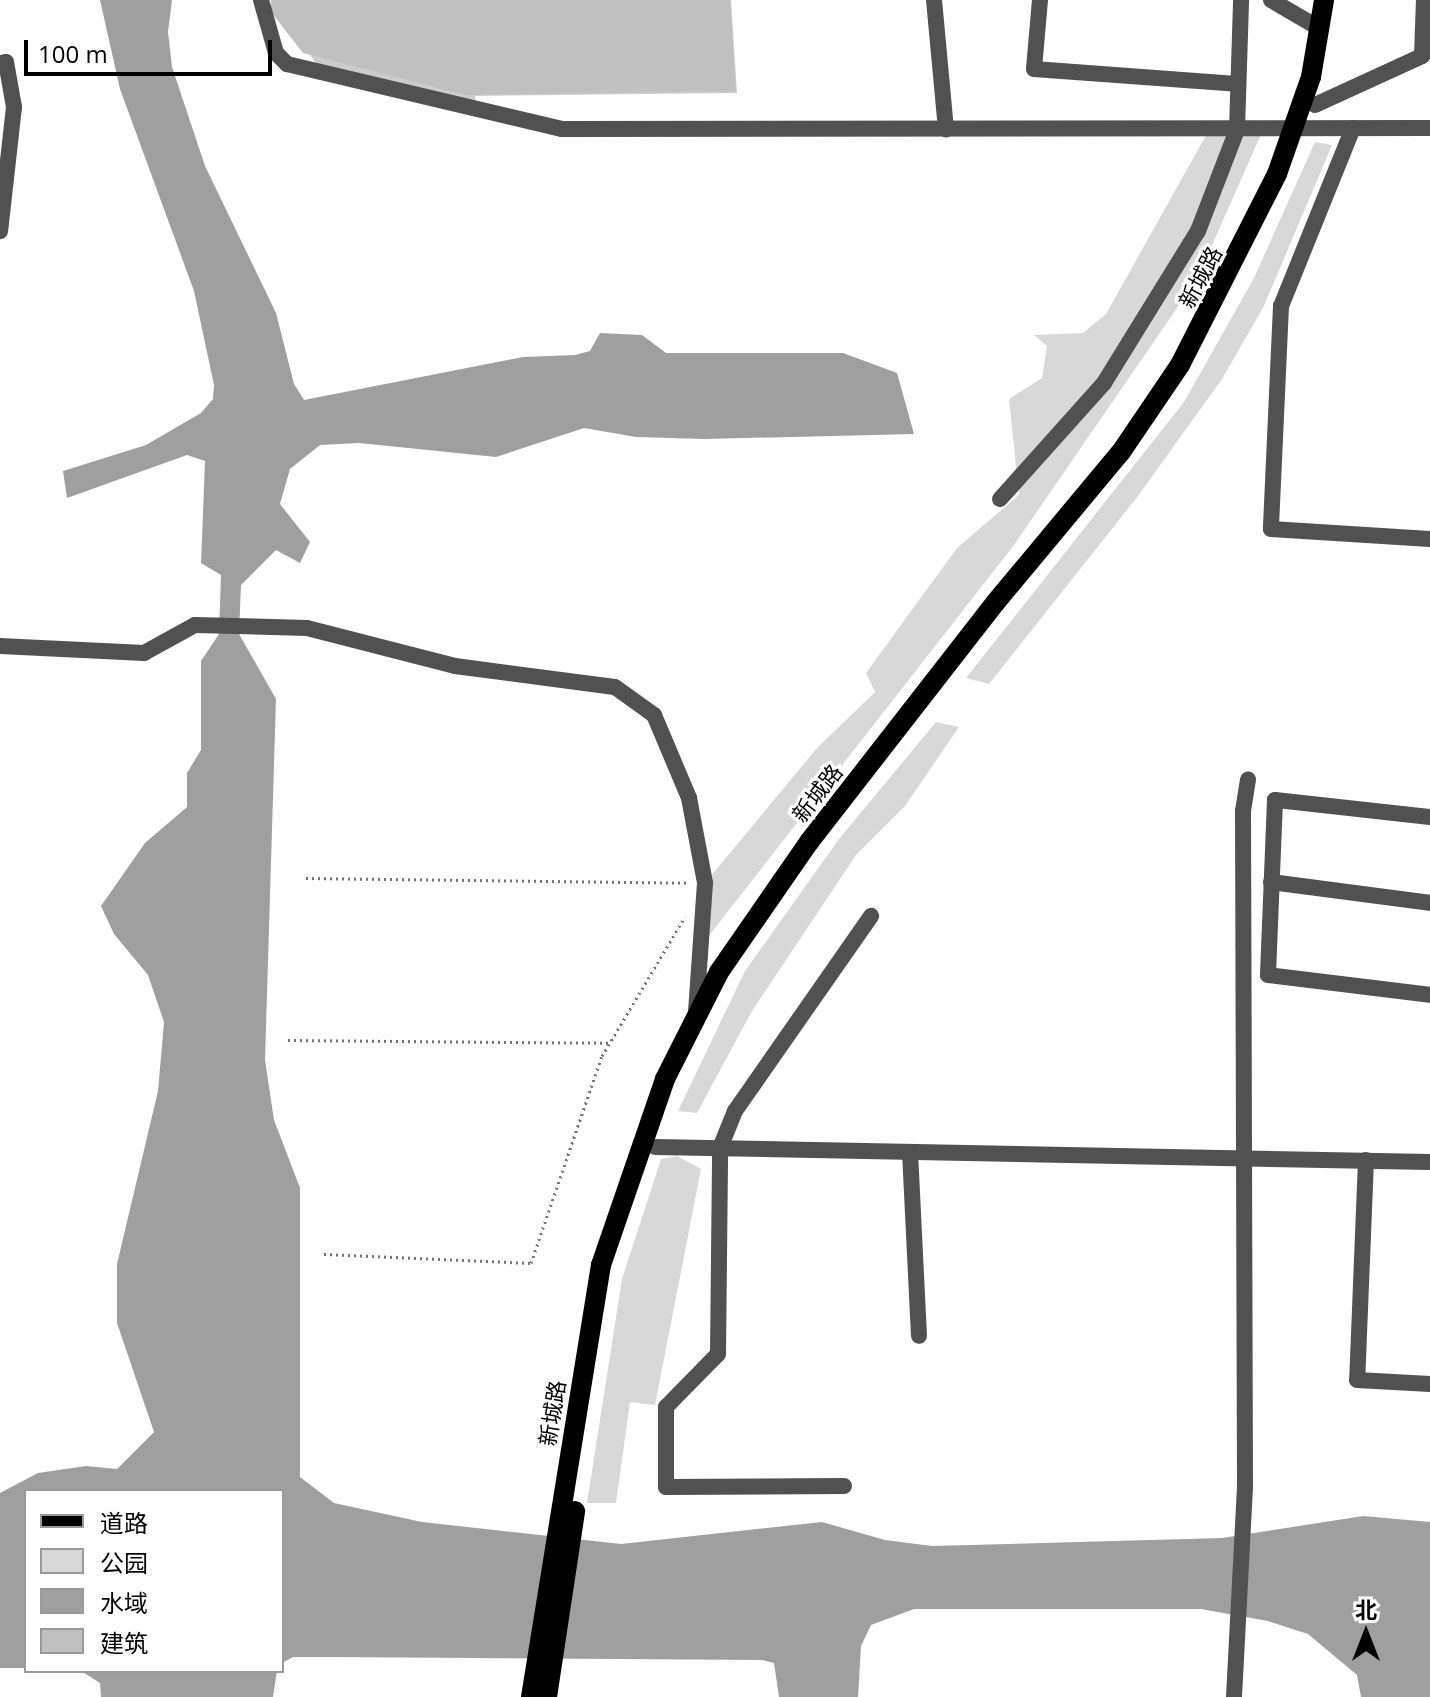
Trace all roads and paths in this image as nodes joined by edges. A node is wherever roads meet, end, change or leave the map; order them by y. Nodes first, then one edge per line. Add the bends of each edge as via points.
1 (261, 0) edge
2 (934, 0) edge
3 (1040, 0) edge
4 (1241, 0) edge
5 (1271, 0) edge
6 (1324, 0) edge
7 (1337, 0) edge
8 (1424, 0) edge
9 (1319, 28) junction
10 (0, 63) edge
11 (1236, 84) junction
12 (1315, 105) junction
13 (1353, 128) junction
14 (1430, 128) edge
15 (946, 129) junction
16 (1300, 129) junction
17 (1237, 130) junction
18 (0, 231) edge
19 (1000, 499) dead end
20 (1430, 539) edge
21 (0, 646) edge
22 (1248, 779) dead end
23 (1430, 817) edge
24 (306, 878) dead end
25 (1271, 882) junction
26 (705, 883) junction
27 (1430, 903) edge
28 (690, 910) dead end
29 (871, 916) dead end
30 (1430, 995) edge
31 (696, 1018) junction
32 (288, 1040) dead end
33 (610, 1043) junction
34 (655, 1147) junction
35 (720, 1148) junction
36 (910, 1152) junction
37 (1245, 1158) junction
38 (1366, 1160) junction
39 (1430, 1162) edge
40 (324, 1254) dead end
41 (919, 1336) dead end
42 (1430, 1384) edge
43 (844, 1486) dead end
44 (564, 1531) junction
45 (543, 1671) junction
46 (531, 1697) edge
47 (547, 1697) edge
48 (1234, 1697) edge

1 - 15 street via 276,53 287,64 534,125
2 - 15 street
3 - 11 street via 1034,69
4 - 11 street
5 - 9 street
6 - 9 main road, 新城路
7 - 12 main road, 新城路
8 - 12 street via 1422,56
9 - 16 main road, 新城路
10 - 18 street via 6,62 14,107
11 - 17 street
12 - 16 main road, 新城路
13 - 14 street
13 - 16 street
13 - 20 street via 1281,306 1271,529
15 - 17 street
16 - 17 street
16 - 31 main road, 新城路 via 1180,365 1121,452 995,603 809,842 719,972
16 - 34 main road, 新城路 via 1257,248 1191,372 1132,460 1005,611 819,850 730,979 677,1084
17 - 19 street via 1198,231 1104,383
21 - 26 street via 144,653 195,625 307,628 455,666 615,687 654,715 689,798
22 - 37 street via 1243,811
23 - 25 street via 1275,800
24 - 26 path
25 - 27 street
25 - 30 street via 1268,975
26 - 31 street
28 - 33 path
29 - 35 street via 735,1111
31 - 44 main road, 新城路 via 665,1079 601,1265
32 - 33 path
33 - 40 path via 531,1263
34 - 35 street
34 - 44 main road, 新城路 via 614,1268
35 - 36 street
35 - 43 street via 718,1354 666,1407 666,1487
36 - 37 street
36 - 41 street
37 - 38 street
37 - 48 street via 1245,1486
38 - 39 street
38 - 42 street via 1357,1380
44 - 45 main road, 新城路
45 - 46 main road, 新城路
45 - 47 main road, 新城路

